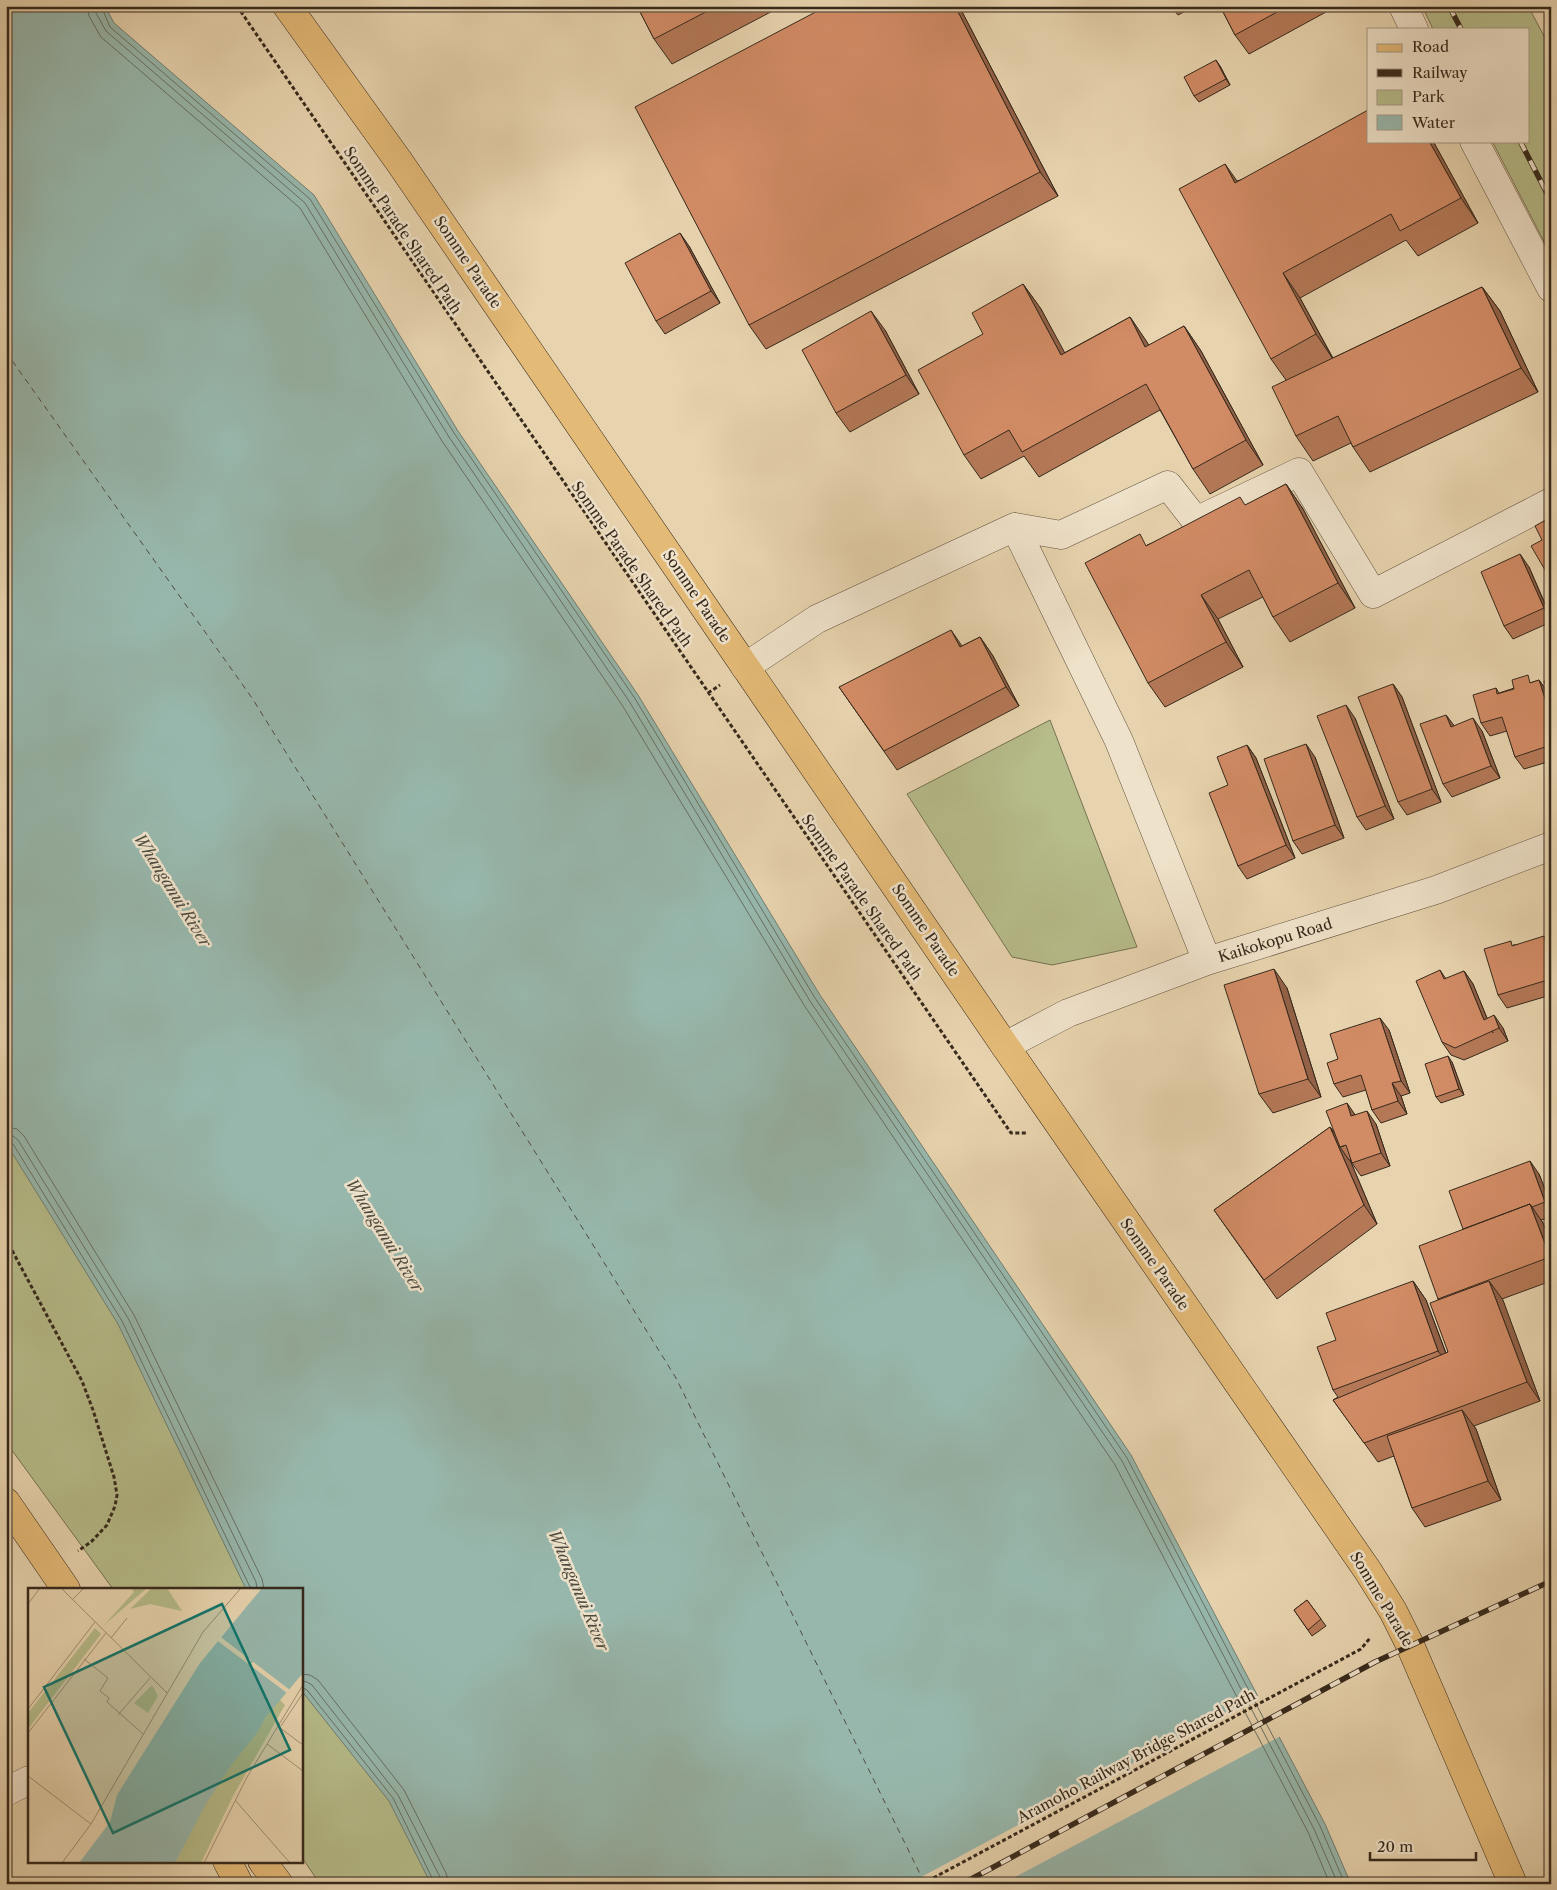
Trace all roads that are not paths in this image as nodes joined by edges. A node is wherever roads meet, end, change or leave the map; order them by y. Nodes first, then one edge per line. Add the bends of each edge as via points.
1 (287, 6) edge
2 (1402, 6) edge
3 (1413, 28) edge
4 (1475, 142) edge
5 (1551, 288) edge
6 (1551, 502) edge
7 (1015, 527) junction
8 (745, 667) junction
9 (1551, 846) edge
10 (1207, 961) junction
11 (1005, 1046) junction
12 (6, 1502) edge
13 (59, 1579) edge
14 (28, 1781) edge
15 (6, 1792) edge
16 (228, 1862) edge
17 (263, 1862) edge
18 (239, 1884) edge
19 (279, 1884) edge
20 (1513, 1884) edge

1 - 8 main road, Somme Parade via 398,160
2 - 3 street
4 - 5 street
6 - 7 street via 1373,594 1298,472 1196,521 1168,485 1061,535
7 - 8 street via 817,619
7 - 10 street via 1119,741
8 - 11 main road, Somme Parade
9 - 10 street, Kaikokopu Road via 1436,890
10 - 11 street, Kaikokopu Road via 1068,1013
11 - 20 main road, Somme Parade via 1393,1611
12 - 13 main road
14 - 15 street
16 - 18 main road
17 - 19 main road

